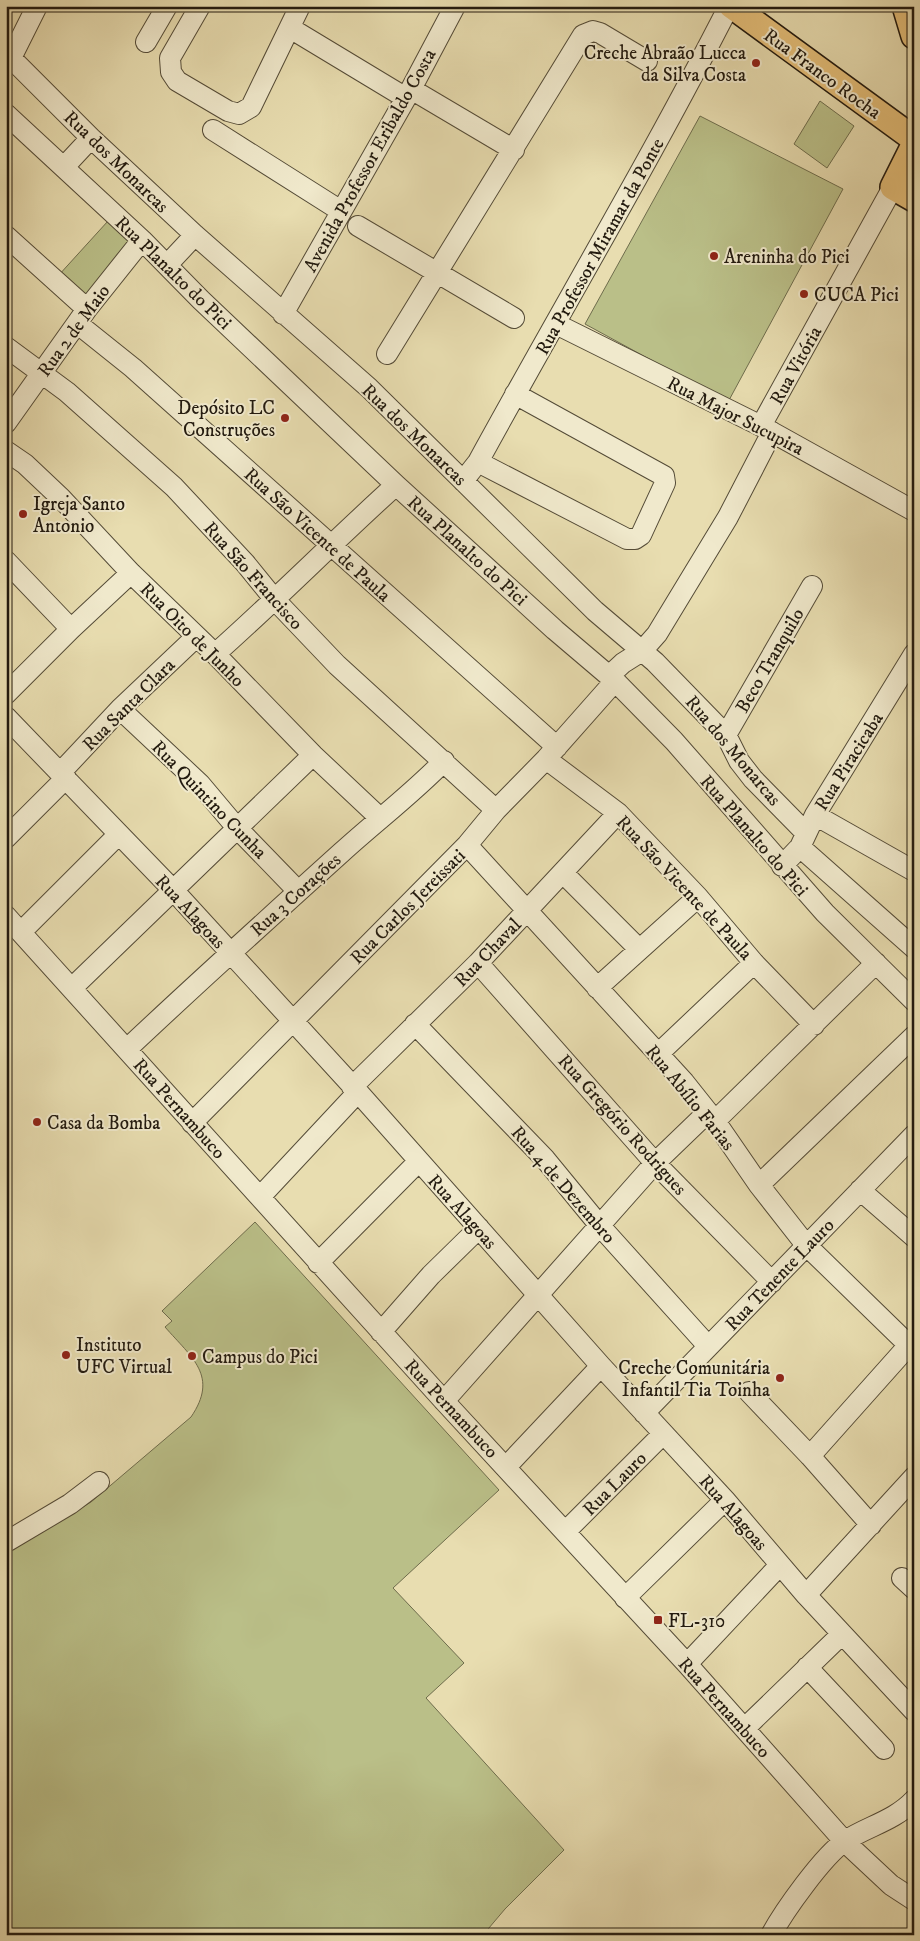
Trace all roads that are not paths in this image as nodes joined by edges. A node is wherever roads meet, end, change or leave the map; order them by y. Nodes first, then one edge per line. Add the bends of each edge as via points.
1 (37, 6) edge
2 (167, 6) edge
3 (200, 6) edge
4 (300, 6) edge
5 (455, 6) edge
6 (730, 6) edge
7 (905, 6) edge
8 (290, 28) junction
9 (914, 36) edge
10 (146, 42) dead end
11 (9, 55) edge
12 (647, 61) dead end
13 (408, 94) junction
14 (6, 114) edge
15 (213, 130) dead end
16 (91, 138) junction
17 (914, 139) edge
18 (914, 145) edge
19 (514, 150) junction
20 (64, 167) junction
21 (903, 193) edge
22 (341, 211) junction
23 (358, 226) dead end
24 (195, 235) junction
25 (6, 236) edge
26 (142, 240) junction
27 (167, 264) junction
28 (436, 274) junction
29 (283, 314) junction
30 (82, 317) junction
31 (514, 318) dead end
32 (556, 324) junction
33 (6, 347) edge
34 (387, 354) dead end
35 (40, 374) junction
36 (515, 394) junction
37 (6, 423) edge
38 (767, 429) junction
39 (6, 451) edge
40 (478, 462) junction
41 (463, 481) junction
42 (396, 485) junction
43 (914, 511) edge
44 (329, 545) junction
45 (6, 561) edge
46 (132, 573) junction
47 (812, 586) dead end
48 (275, 600) junction
49 (71, 629) junction
50 (196, 637) junction
51 (642, 651) junction
52 (215, 654) junction
53 (914, 654) edge
54 (612, 679) junction
55 (6, 694) edge
56 (120, 709) junction
57 (6, 717) edge
58 (726, 735) junction
59 (552, 753) junction
60 (313, 755) junction
61 (444, 761) junction
62 (63, 775) junction
63 (496, 810) junction
64 (618, 813) junction
65 (380, 818) junction
66 (237, 828) junction
67 (807, 831) junction
68 (118, 835) junction
69 (6, 838) edge
70 (467, 845) junction
71 (782, 866) junction
72 (914, 872) edge
73 (563, 873) junction
74 (174, 891) junction
75 (298, 891) junction
76 (698, 897) junction
77 (528, 911) junction
78 (6, 916) edge
79 (21, 932) junction
80 (914, 948) edge
81 (639, 949) junction
82 (230, 952) junction
83 (478, 963) junction
84 (754, 963) junction
85 (876, 963) junction
86 (73, 987) junction
87 (597, 988) junction
88 (914, 1001) edge
89 (293, 1022) junction
90 (416, 1024) junction
91 (814, 1025) junction
92 (914, 1036) edge
93 (127, 1049) junction
94 (658, 1054) junction
95 (355, 1090) junction
96 (712, 1117) junction
97 (192, 1123) junction
98 (914, 1135) edge
99 (419, 1161) junction
100 (655, 1163) junction
101 (759, 1185) junction
102 (860, 1190) junction
103 (260, 1197) junction
104 (600, 1226) junction
105 (479, 1228) junction
106 (914, 1237) edge
107 (806, 1245) junction
108 (318, 1263) junction
109 (772, 1282) junction
110 (538, 1295) junction
111 (381, 1332) junction
112 (708, 1346) junction
113 (911, 1347) edge
114 (601, 1366) junction
115 (749, 1392) dead end
116 (444, 1401) junction
117 (644, 1414) junction
118 (662, 1434) junction
119 (810, 1456) junction
120 (506, 1467) junction
121 (914, 1477) edge
122 (98, 1482) dead end
123 (725, 1500) junction
124 (871, 1525) junction
125 (565, 1532) junction
126 (6, 1542) edge
127 (780, 1565) junction
128 (806, 1595) junction
129 (625, 1598) junction
130 (842, 1634) junction
131 (687, 1664) junction
132 (807, 1667) junction
133 (914, 1711) edge
134 (745, 1728) junction
135 (884, 1748) dead end
136 (914, 1800) edge
137 (845, 1842) junction
138 (910, 1902) edge
139 (771, 1935) edge

1 - 11 street
2 - 10 street
3 - 8 street via 170,58 171,72 176,81 234,113 244,113 251,107
4 - 8 street
5 - 13 street, Avenida Professor Eribaldo Costa
6 - 17 main road, Rua Franco Rocha
6 - 32 street, Rua Professor Miramar da Ponte
7 - 9 main road
8 - 13 street
11 - 16 street, Rua dos Monarcas
12 - 19 street via 609,36 593,31 587,33 574,46
13 - 19 street via 434,103
13 - 22 street, Avenida Professor Eribaldo Costa
14 - 20 street, Rua Planalto do Pici
15 - 22 street
16 - 20 street
16 - 24 street, Rua dos Monarcas
18 - 21 main road, Rua Vitória
19 - 28 street
20 - 26 street, Rua Planalto do Pici
21 - 38 street, Rua Vitória
22 - 29 street, Avenida Professor Eribaldo Costa
23 - 28 street
24 - 27 street
24 - 29 street, Rua dos Monarcas
25 - 30 street, Rua São Vicente de Paula
26 - 27 street, Rua Planalto do Pici
26 - 30 street, Rua 2 de Maio
27 - 42 street, Rua Planalto do Pici
28 - 31 street
28 - 34 street
29 - 41 street, Rua dos Monarcas via 370,388
30 - 35 street, Rua 2 de Maio
30 - 44 street, Rua São Vicente de Paula via 133,368
32 - 36 street, Rua Professor Miramar da Ponte
32 - 38 street, Rua Major Sucupira
33 - 35 street, Rua São Francisco
35 - 37 street, Rua 2 de Maio
35 - 48 street, Rua São Francisco via 67,392 174,487
36 - 40 street, Rua Professor Miramar da Ponte
36 - 40 street via 664,476 664,483 641,535 627,539
38 - 43 street, Rua Major Sucupira
38 - 51 street, Rua Vitória via 728,517 657,634
39 - 46 street, Rua Oito de Junho via 61,498
40 - 41 street, Rua Professor Miramar da Ponte
41 - 51 street, Rua dos Monarcas via 596,611
42 - 44 street
42 - 54 street, Rua Planalto do Pici
44 - 48 street
44 - 59 street, Rua São Vicente de Paula
45 - 49 street
46 - 49 street
46 - 50 street, Rua Oito de Junho
47 - 58 street, Beco Tranquilo
48 - 52 street
48 - 61 street, Rua São Francisco via 337,666
49 - 55 street
50 - 52 street, Rua Oito de Junho
50 - 56 street, Rua Santa Clara
51 - 54 street, Rua Vitória via 623,663
51 - 58 street, Rua dos Monarcas
52 - 60 street, Rua Oito de Junho
53 - 67 street, Rua Piracicaba
54 - 59 street, Rua Carlos Jereissati
54 - 71 street, Rua Planalto do Pici via 674,741
56 - 62 street, Rua Santa Clara
56 - 66 street, Rua Quintino Cunha via 200,784
57 - 62 street, Rua Alagoas
58 - 67 street, Rua dos Monarcas via 739,761 753,779
59 - 63 street, Rua Carlos Jereissati
59 - 64 street, Rua São Vicente de Paula
60 - 65 street, Rua Oito de Junho
60 - 66 street
61 - 63 street, Rua São Francisco
61 - 65 street, Rua 3 Corações via 422,784
62 - 68 street, Rua Alagoas
62 - 69 street, Rua Santa Clara
63 - 70 street, Rua Carlos Jereissati
64 - 73 street, Rua Chaval
64 - 76 street, Rua São Vicente de Paula
65 - 75 street, Rua 3 Corações
66 - 74 street
66 - 75 street, Rua Quintino Cunha
67 - 71 street, Rua Piracicaba
67 - 72 street
67 - 80 street, Rua dos Monarcas
68 - 74 street, Rua Alagoas
68 - 79 street
70 - 77 street, Rua Abílio Farias
70 - 89 street, Rua Carlos Jereissati
71 - 85 street, Rua Planalto do Pici
73 - 77 street, Rua Chaval
73 - 81 street
74 - 82 street, Rua Alagoas
74 - 86 street
75 - 82 street, Rua 3 Corações
76 - 81 street
76 - 84 street, Rua São Vicente de Paula
77 - 83 street, Rua Chaval
77 - 87 street, Rua Abílio Farias
78 - 79 street, Rua Pernambuco
79 - 86 street, Rua Pernambuco
81 - 87 street
82 - 89 street, Rua Alagoas
82 - 93 street, Rua 3 Corações
83 - 90 street, Rua Chaval
83 - 100 street, Rua Gregório Rodrigues
84 - 91 street, Rua São Vicente de Paula
84 - 94 street
85 - 88 street, Rua Planalto do Pici
85 - 91 street
86 - 93 street, Rua Pernambuco
87 - 94 street, Rua Abílio Farias
89 - 95 street, Rua Alagoas
89 - 97 street, Rua Carlos Jereissati
90 - 95 street, Rua Chaval
90 - 104 street, Rua 4 de Dezembro via 538,1152
91 - 96 street
92 - 101 street
93 - 97 street, Rua Pernambuco
94 - 96 street, Rua Abílio Farias
95 - 99 street, Rua Alagoas
95 - 103 street, Rua Chaval
96 - 100 street
96 - 101 street, Rua Abílio Farias
97 - 103 street, Rua Pernambuco
98 - 102 street, Rua Tenente Lauro
99 - 105 street, Rua Alagoas
99 - 108 street
100 - 104 street
100 - 109 street, Rua Gregório Rodrigues
101 - 107 street, Rua Abílio Farias
102 - 106 street
102 - 107 street, Rua Tenente Lauro
103 - 108 street, Rua Pernambuco
104 - 110 street
104 - 112 street, Rua 4 de Dezembro
105 - 110 street, Rua Alagoas
105 - 111 street via 431,1275
107 - 109 street, Rua Tenente Lauro
107 - 113 street, Rua Abílio Farias
108 - 111 street, Rua Pernambuco
109 - 112 street, Rua Tenente Lauro
110 - 114 street, Rua Alagoas
110 - 116 street
111 - 116 street, Rua Pernambuco
112 - 117 street, Rua Tenente Lauro
113 - 119 street
114 - 117 street, Rua Alagoas
114 - 120 street
115 - 119 street
116 - 120 street, Rua Pernambuco
117 - 118 street, Rua Alagoas
118 - 123 street, Rua Alagoas
118 - 125 street, Rua Lauro
119 - 124 street
120 - 125 street, Rua Pernambuco
121 - 124 street
122 - 126 street via 70,1504
123 - 127 street, Rua Alagoas
123 - 129 street
124 - 128 street
125 - 129 street, Rua Pernambuco
127 - 128 street, Rua Alagoas
127 - 131 street
128 - 130 street, Rua Alagoas
129 - 131 street, Rua Pernambuco
130 - 132 street
130 - 133 street, Rua Alagoas
131 - 134 street, Rua Pernambuco
132 - 134 street
132 - 135 street
134 - 137 street, Rua Pernambuco
136 - 137 street via 884,1823
137 - 138 street, Rua Pernambuco
137 - 139 street via 814,1875

